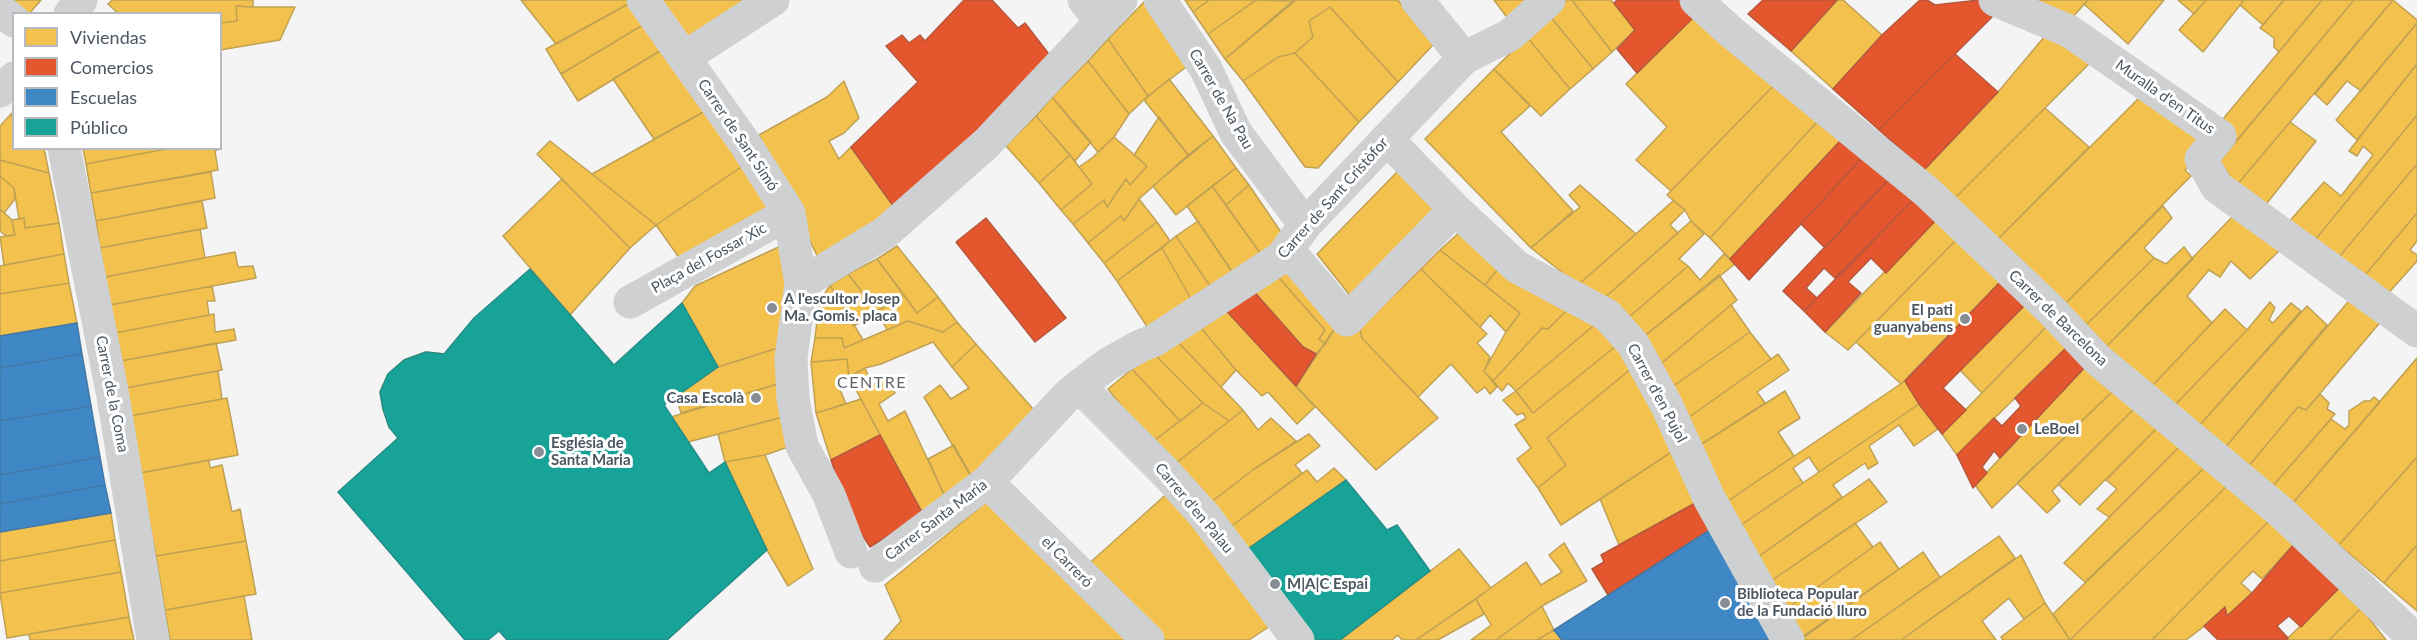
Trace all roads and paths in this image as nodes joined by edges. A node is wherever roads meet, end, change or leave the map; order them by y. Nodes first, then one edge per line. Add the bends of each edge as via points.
1 (81, 0) edge
2 (643, 0) edge
3 (773, 0) edge
4 (1160, 0) edge
5 (1417, 0) edge
6 (1549, 0) edge
7 (1696, 0) edge
8 (1995, 0) edge
9 (1102, 7) edge
10 (0, 10) edge
11 (72, 12) edge
12 (12, 19) edge
13 (686, 57) junction
14 (1464, 58) junction
15 (12, 80) edge
16 (0, 91) edge
17 (1386, 139) junction
18 (64, 150) edge
19 (1455, 209) junction
20 (789, 213) junction
21 (1298, 236) junction
22 (801, 284) junction
23 (630, 302) dead end
24 (2417, 331) edge
25 (1079, 386) junction
26 (1045, 420) joint
27 (987, 482) junction
28 (863, 559) joint
29 (153, 640) edge
30 (1148, 640) edge
31 (1298, 640) edge
32 (1788, 640) edge
33 (2416, 640) edge

1 - 11 street
2 - 13 street, Carrer de Sant Simó
3 - 13 street
4 - 21 street, Carrer de Na Pau via 1206,69 1236,133
5 - 14 street
6 - 14 street, Carrer de Sant Cristòfor via 1510,35
7 - 33 street, Carrer de Barcelona via 1927,192 2097,358 2282,513
8 - 24 street, Muralla d'en Titus via 2069,31 2220,136 2201,159 2217,187
9 - 22 street via 987,143 894,224
10 - 12 street
13 - 20 street, Carrer de Sant Simó
14 - 17 street, Carrer de Sant Cristòfor
15 - 16 street
17 - 19 street, Carrer d'en Pujol
17 - 21 street, Carrer de Sant Cristòfor
18 - 29 street, Carrer de la Coma via 115,407
19 - 21 street via 1347,320 1293,256
19 - 32 street, Carrer d'en Pujol via 1517,267 1607,315 1633,344 1667,406 1709,498
20 - 22 street, Carrer de Sant Simó
20 - 23 street, Plaça del Fossar Xic
21 - 25 street, Carrer de Sant Cristòfor via 1282,257 1155,340 1108,364
22 - 28 street, Carrer de Sant Simó via 791,358 801,446
25 - 26 street, Carrer de Sant Cristòfor
25 - 31 street, Carrer d'en Palau via 1204,515
26 - 27 street, Carrer Santa Maria
27 - 28 street, Carrer Santa Maria
27 - 30 street, el Carreró

